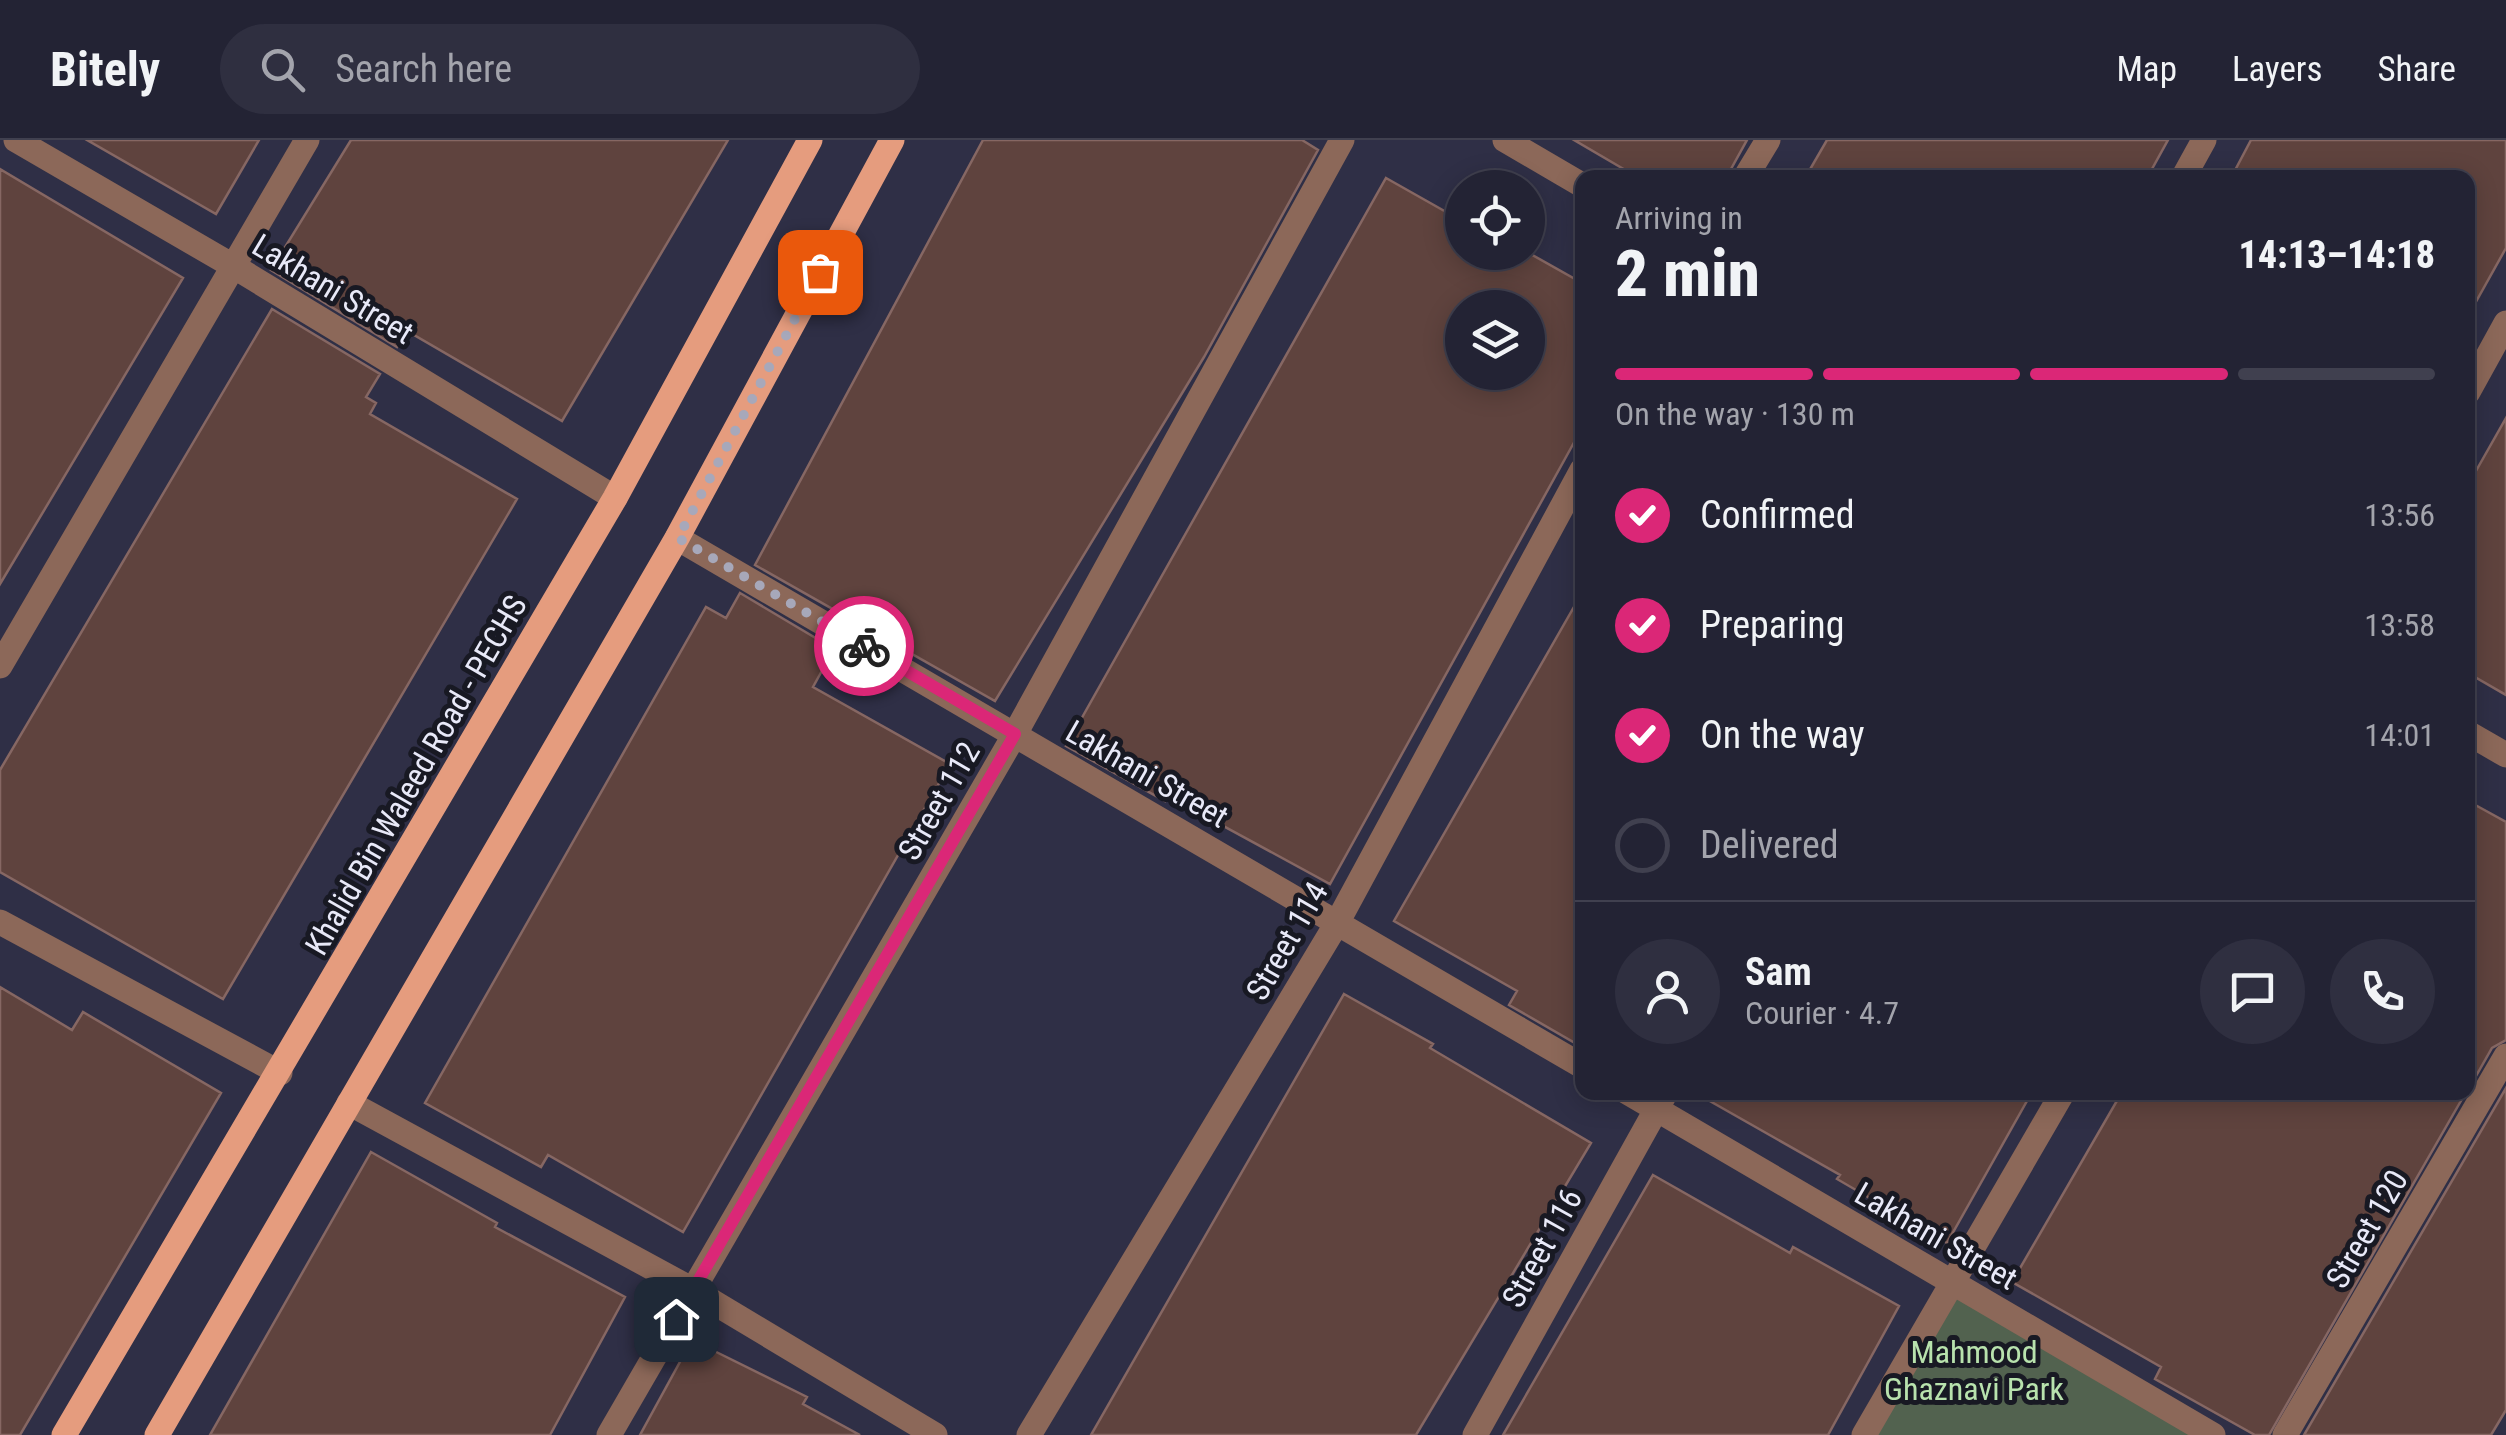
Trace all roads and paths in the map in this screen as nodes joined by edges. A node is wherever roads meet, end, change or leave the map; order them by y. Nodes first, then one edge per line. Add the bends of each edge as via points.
1 (16, 140) edge
2 (307, 140) edge
3 (810, 140) edge
4 (892, 140) edge
5 (1342, 140) edge
6 (1505, 140) edge
7 (1768, 140) edge
8 (2204, 140) edge
9 (1750, 170) edge
10 (2187, 170) edge
11 (1575, 181) edge
12 (233, 266) junction
13 (2506, 323) edge
14 (2475, 379) edge
15 (1575, 483) edge
16 (615, 498) junction
17 (678, 538) junction
18 (0, 666) edge
19 (1015, 734) junction
20 (2475, 737) edge
21 (2506, 755) edge
22 (0, 922) edge
23 (1337, 923) junction
24 (2506, 1056) edge
25 (1575, 1062) edge
26 (280, 1073) junction
27 (2058, 1100) edge
28 (1661, 1101) edge
29 (349, 1103) junction
30 (1952, 1282) junction
31 (693, 1290) junction
32 (64, 1435) edge
33 (156, 1435) edge
34 (609, 1435) edge
35 (936, 1435) edge
36 (1029, 1435) edge
37 (1475, 1435) edge
38 (1864, 1435) edge
39 (2213, 1435) edge
40 (2285, 1435) edge

1 - 12 street, Lakhani Street
2 - 12 street
3 - 16 main road, Khalid Bin Waleed Road - PECHS
4 - 17 main road
5 - 19 street, Street 112
6 - 11 street
7 - 9 street
8 - 10 street
12 - 16 street, Lakhani Street
12 - 18 street
13 - 14 street
15 - 23 street, Street 114
16 - 26 main road, Khalid Bin Waleed Road - PECHS
17 - 19 street, Lakhani Street
17 - 29 main road
19 - 23 street, Lakhani Street
19 - 31 street, Street 112
20 - 21 street
22 - 26 street
23 - 25 street, Lakhani Street
23 - 36 street, Street 114
24 - 40 street, Street 120
26 - 32 main road, Khalid Bin Waleed Road - PECHS
27 - 30 street
28 - 30 street, Lakhani Street
28 - 37 street, Street 116
29 - 31 street
29 - 33 main road
30 - 38 street
30 - 39 street, Lakhani Street
31 - 34 street, Street 112
31 - 35 street

